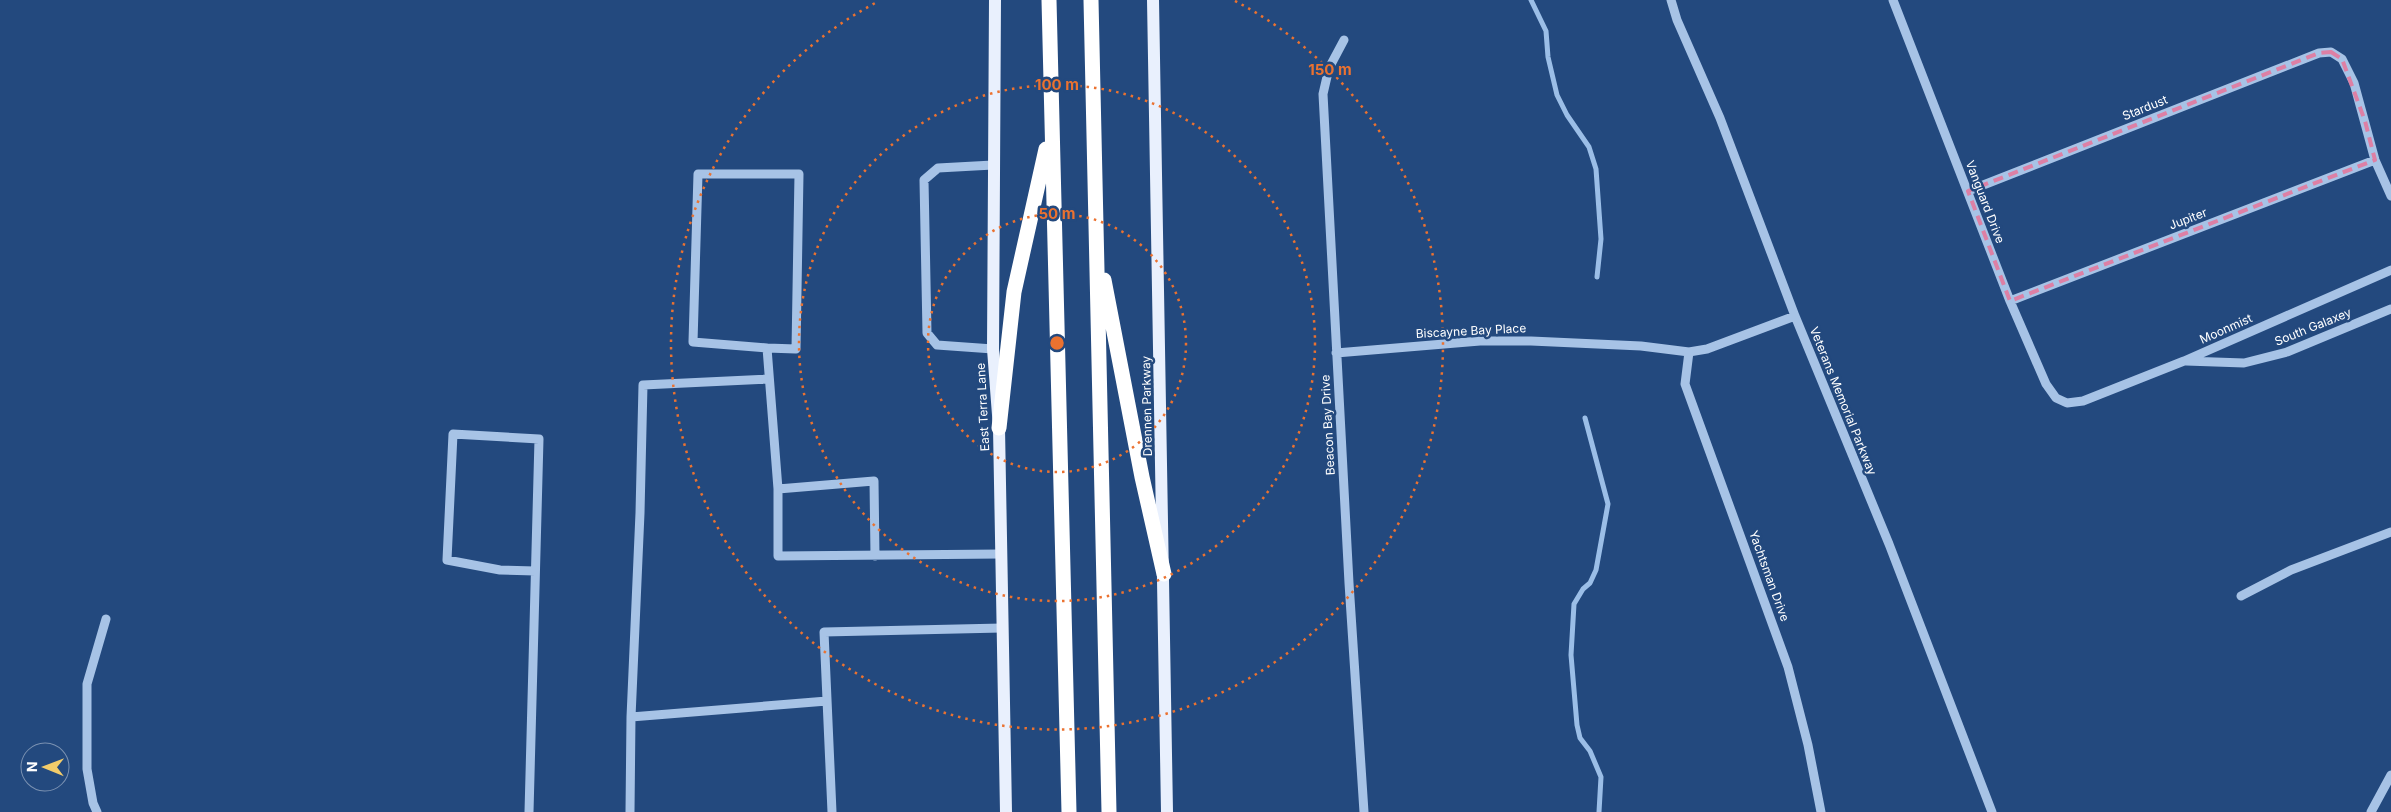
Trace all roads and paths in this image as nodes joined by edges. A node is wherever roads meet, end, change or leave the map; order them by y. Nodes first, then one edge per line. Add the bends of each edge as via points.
1 (995, 0) edge
2 (1049, 0) edge
3 (1091, 0) edge
4 (1152, 0) edge
5 (1671, 0) edge
6 (1893, 0) edge
7 (1344, 40) dead end
8 (1051, 126) junction
9 (2374, 160) junction
10 (993, 165) junction
11 (1968, 192) junction
12 (2391, 196) edge
13 (1096, 237) junction
14 (2391, 270) edge
15 (2010, 301) junction
16 (2391, 309) edge
17 (1795, 316) junction
18 (767, 348) junction
19 (993, 349) junction
20 (1689, 352) junction
21 (1336, 353) junction
22 (2184, 361) junction
23 (768, 379) junction
24 (2067, 403) joint
25 (999, 428) junction
26 (778, 489) junction
27 (2391, 532) edge
28 (1001, 554) junction
29 (875, 556) junction
30 (535, 571) junction
31 (1164, 574) junction
32 (2241, 596) dead end
33 (106, 619) dead end
34 (1002, 628) junction
35 (827, 701) junction
36 (630, 717) junction
37 (2391, 775) edge
38 (97, 812) edge
39 (529, 812) edge
40 (630, 812) edge
41 (832, 812) edge
42 (1006, 812) edge
43 (1068, 812) edge
44 (1109, 812) edge
45 (1168, 812) edge
46 (1364, 812) edge
47 (1822, 812) edge
48 (1992, 812) edge
49 (2371, 812) edge

1 - 10 main road, East Terra Lane
2 - 8 highway
3 - 13 highway
4 - 31 main road, Drennen Parkway
5 - 17 street, Veterans Memorial Parkway via 1720,118
6 - 11 street, Vanguard Drive
7 - 21 street, Beacon Bay Drive via 1329,68 1323,94
8 - 25 highway via 1014,292
8 - 43 highway
9 - 11 street, Stardust via 2354,83 2342,59 2331,52 2319,52
9 - 12 street
9 - 15 street, Jupiter
10 - 19 main road, East Terra Lane
10 - 19 street via 938,168 924,180 927,333 937,345
11 - 15 street, Vanguard Drive
13 - 31 highway via 1142,478
13 - 44 highway
14 - 22 street, Moonmist
15 - 24 street, Vanguard Drive via 2046,384 2056,398
16 - 22 street, South Galaxey via 2287,352 2244,364
17 - 20 street, Biscayne Bay Place via 1707,349
17 - 48 street, Veterans Memorial Parkway via 1889,544
18 - 18 street via 796,349 799,174 698,174 693,342
18 - 23 street
19 - 25 main road, East Terra Lane
20 - 21 street, Biscayne Bay Place via 1641,346 1531,341
20 - 47 street, Yachtsman Drive via 1685,384 1788,667
21 - 46 street, Beacon Bay Drive
22 - 24 street, Moonmist
23 - 26 street
23 - 36 street via 643,385
25 - 28 main road, East Terra Lane
26 - 29 street via 778,556
26 - 29 street via 874,481
27 - 32 street via 2291,570
28 - 29 street
28 - 34 main road, East Terra Lane
30 - 30 street via 539,439 453,434 447,560 500,570
30 - 39 street
31 - 45 main road, Drennen Parkway
33 - 38 street via 87,684 87,769
34 - 35 street via 824,632
34 - 42 main road, East Terra Lane
35 - 36 street
35 - 41 street
36 - 40 street
37 - 49 street

